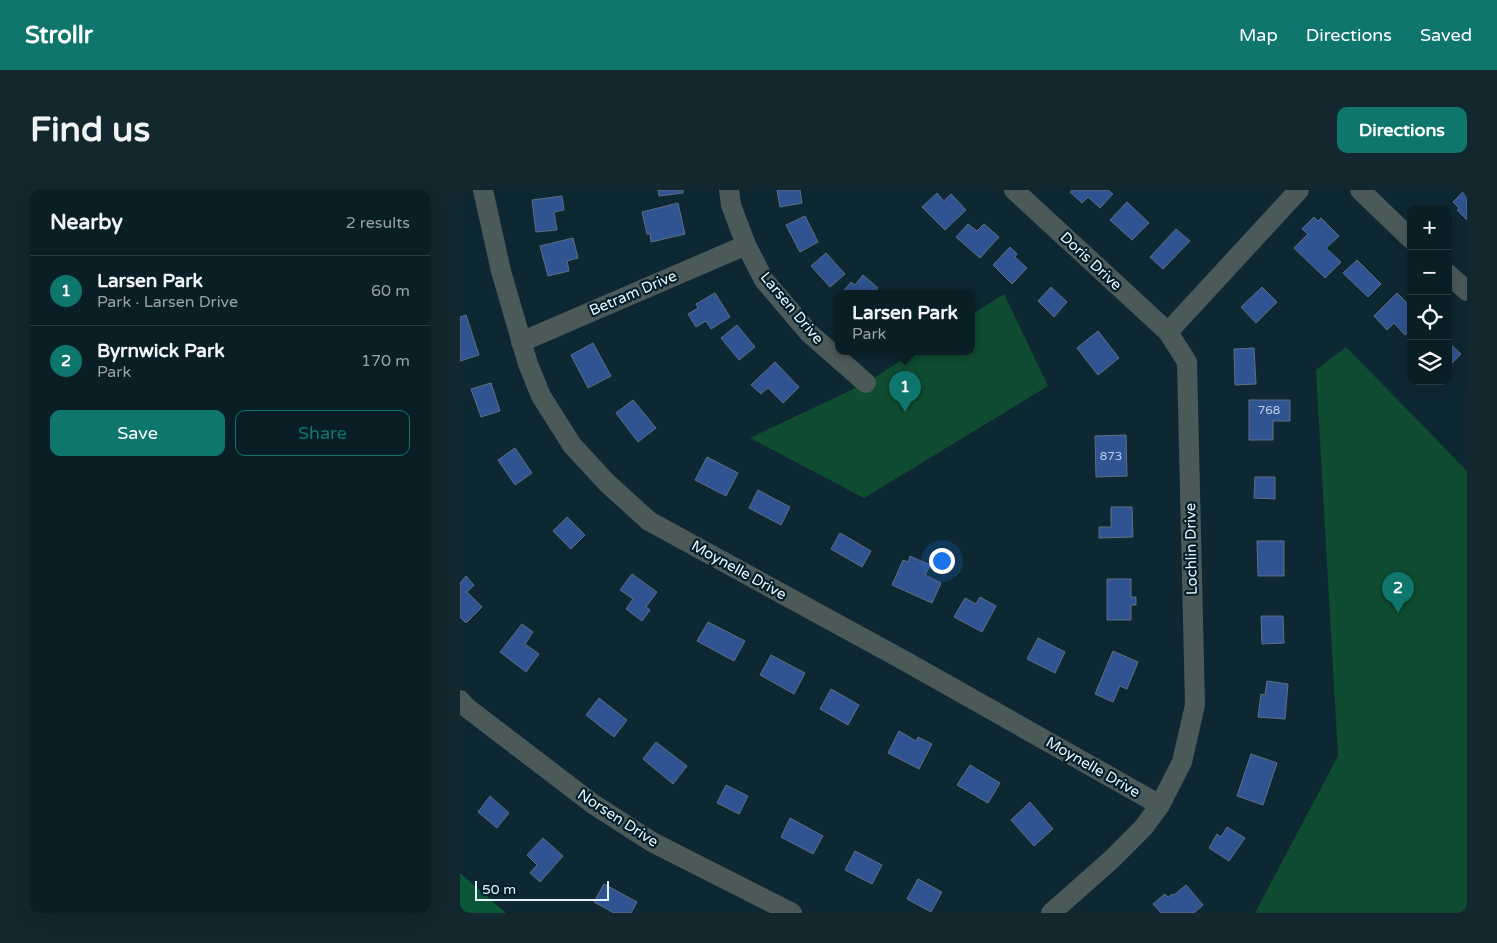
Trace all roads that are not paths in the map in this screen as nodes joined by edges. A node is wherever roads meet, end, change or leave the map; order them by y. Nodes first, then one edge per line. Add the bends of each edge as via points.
1 (483, 190) edge
2 (729, 190) edge
3 (1014, 190) edge
4 (1299, 190) edge
5 (1360, 190) edge
6 (1407, 235) edge
7 (746, 244) junction
8 (1452, 278) edge
9 (1467, 291) edge
10 (1168, 332) junction
11 (521, 342) junction
12 (866, 383) dead end
13 (460, 700) edge
14 (1160, 805) junction
15 (792, 913) edge
16 (1051, 913) edge

1 - 11 street, Moynelle Drive
2 - 7 street, Larsen Drive via 731,205
3 - 10 street, Doris Drive
4 - 10 street
5 - 6 street
7 - 11 street, Betram Drive
7 - 12 street, Larsen Drive via 764,280 809,333
8 - 9 street
10 - 14 street, Lochlin Drive via 1187,362 1195,705 1182,762
11 - 14 street, Moynelle Drive via 541,396 572,445 649,521
13 - 15 street, Norsen Drive via 592,804 652,842
14 - 16 street, Lochlin Drive via 1143,828 1111,860

